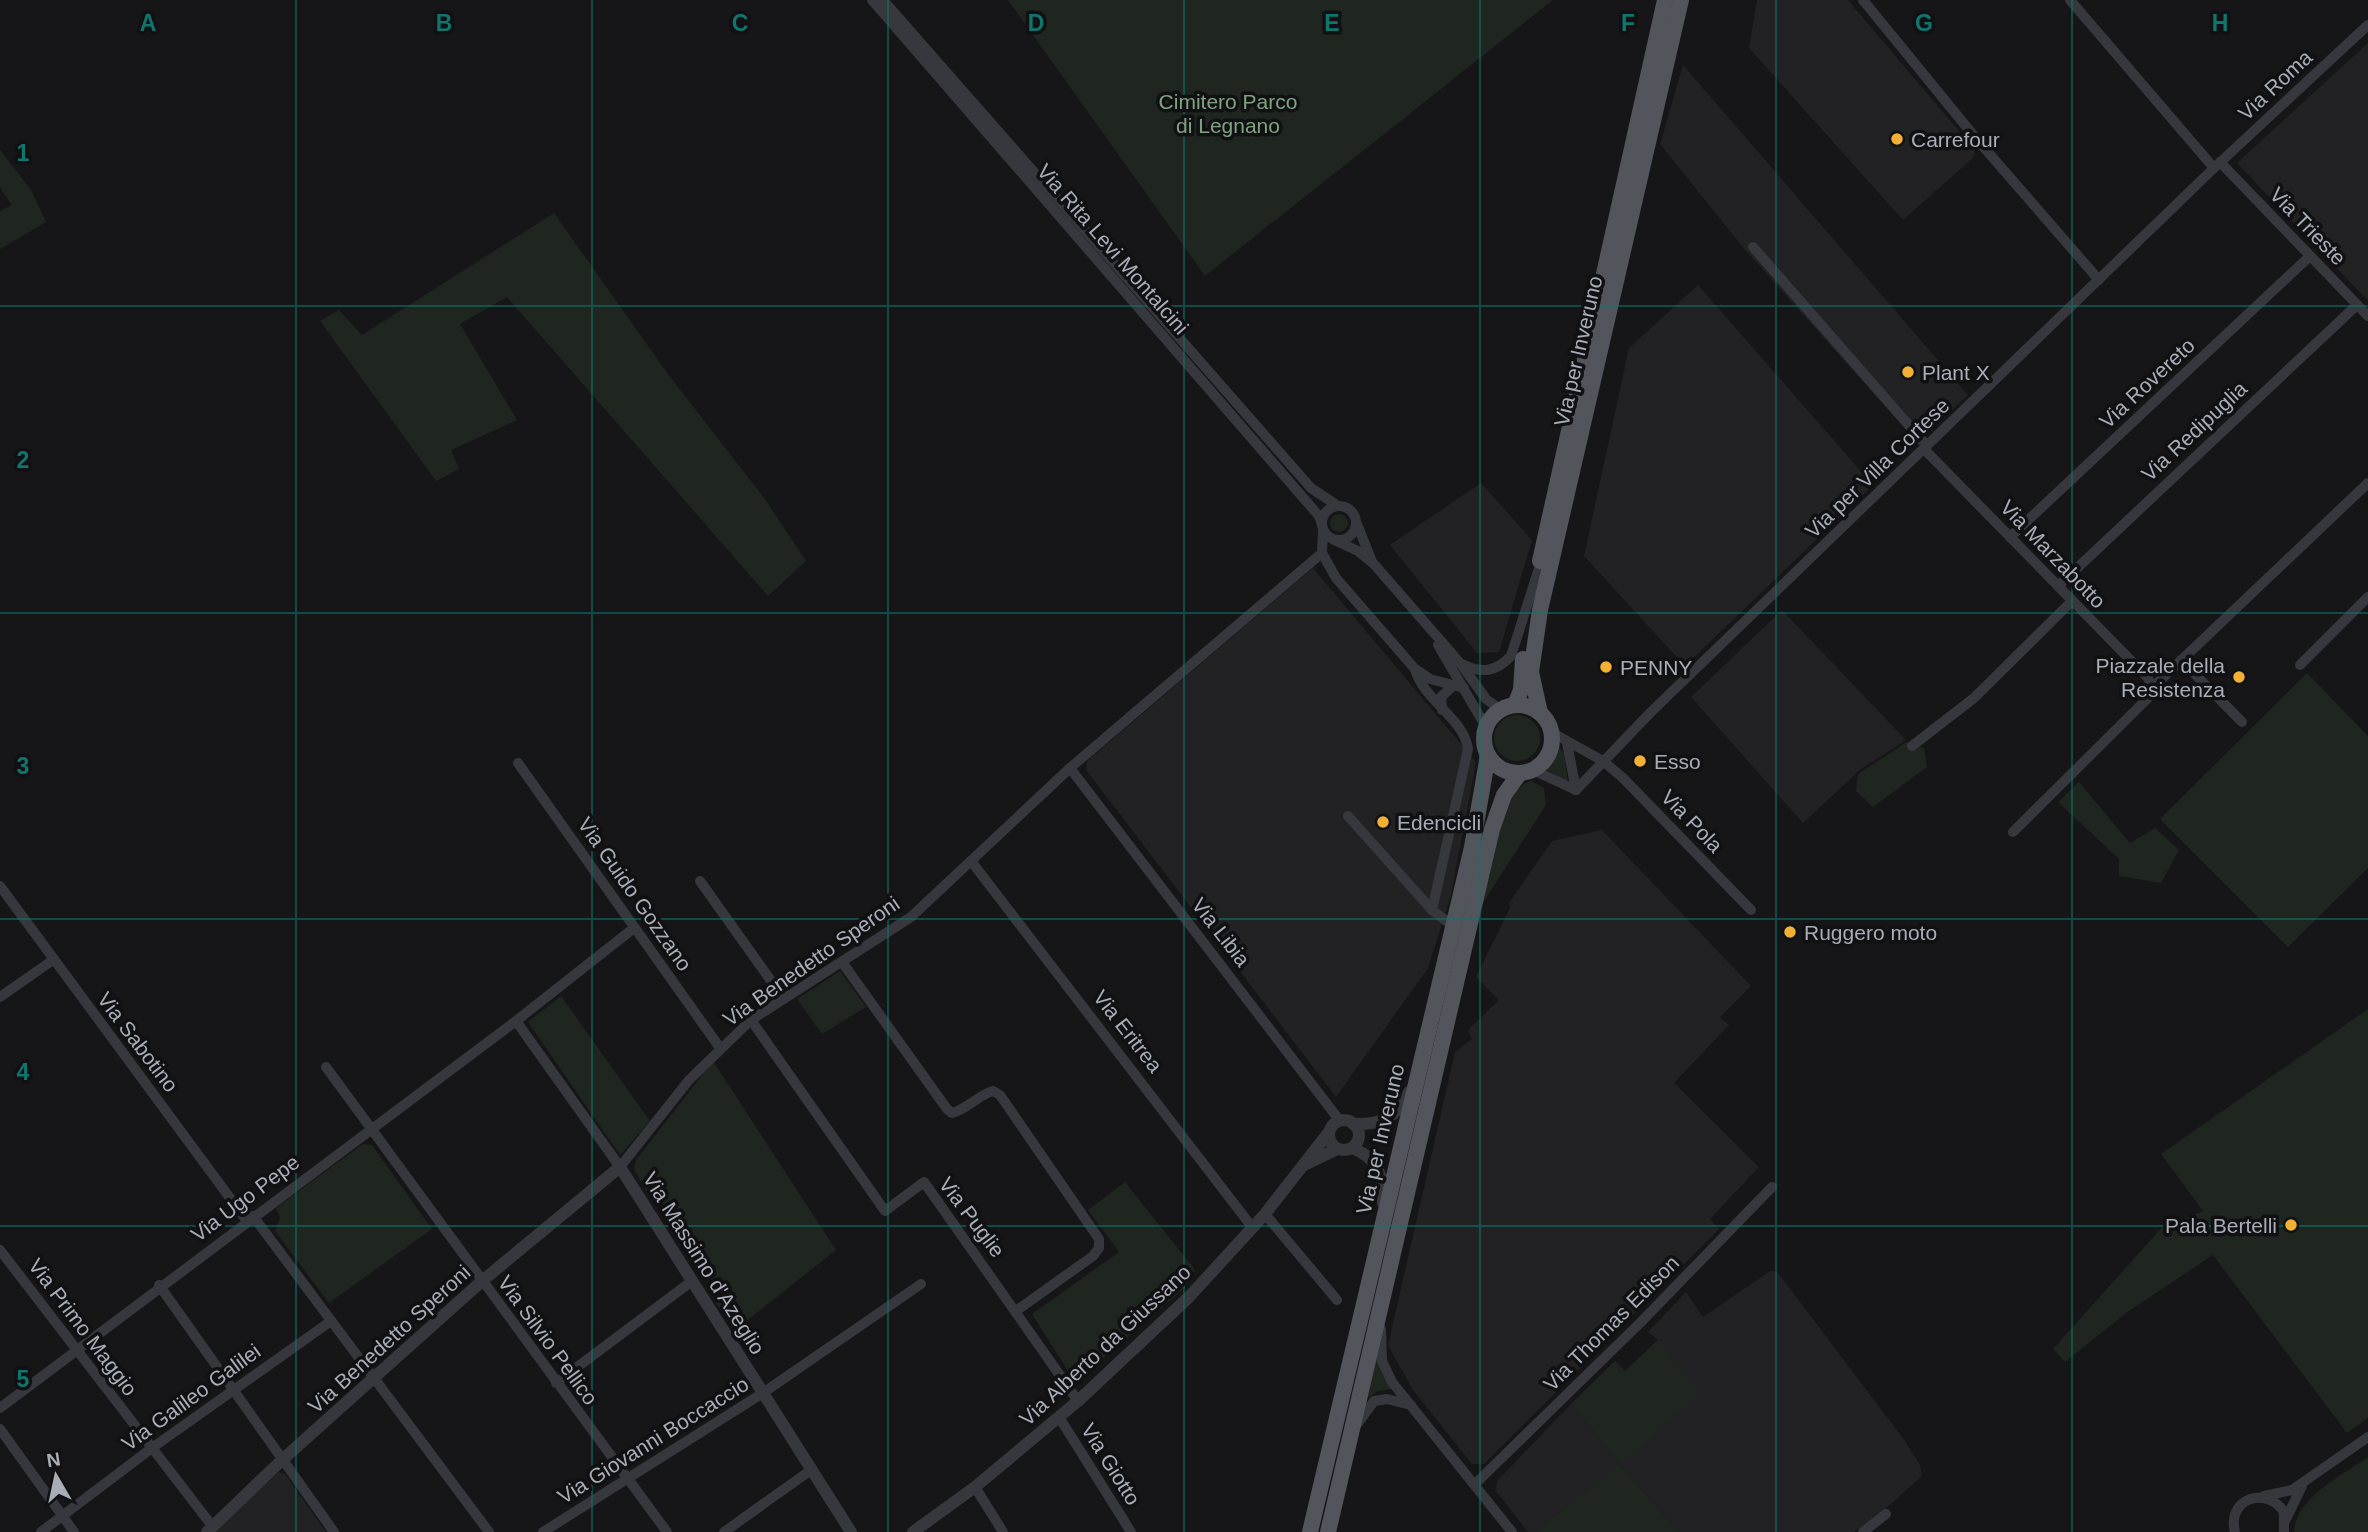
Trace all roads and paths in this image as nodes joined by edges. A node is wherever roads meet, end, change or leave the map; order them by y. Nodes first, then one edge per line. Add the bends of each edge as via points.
1 (872, 0) edge
2 (883, 0) edge
3 (1665, 0) edge
4 (1681, 0) edge
5 (1687, 0) edge
6 (1863, 0) edge
7 (2070, 0) edge
8 (2368, 25) edge
9 (1648, 144) junction
10 (2214, 168) junction
11 (1754, 247) dead end
12 (2310, 256) junction
13 (2099, 280) junction
14 (2357, 305) junction
15 (2368, 316) edge
16 (1925, 448) junction
17 (2368, 483) edge
18 (1338, 506) junction
19 (1356, 522) junction
20 (1322, 527) junction
21 (2010, 537) junction
22 (1334, 540) junction
23 (1322, 553) junction
24 (1373, 562) junction
25 (1539, 565) junction
26 (2057, 586) junction
27 (2368, 597) edge
28 (2072, 601) junction
29 (1425, 624) junction
30 (2182, 660) junction
31 (1461, 664) junction
32 (2300, 665) dead end
33 (1415, 669) junction
34 (1453, 686) junction
35 (1464, 688) junction
36 (2152, 688) junction
37 (1508, 708) junction
38 (1443, 710) junction
39 (1540, 713) junction
40 (2242, 722) dead end
41 (1486, 727) junction
42 (1551, 732) junction
43 (1567, 743) junction
44 (1912, 746) dead end
45 (1488, 755) junction
46 (1603, 761) junction
47 (518, 763) dead end
48 (1070, 768) junction
49 (1526, 772) junction
50 (1576, 790) junction
51 (1348, 816) dead end
52 (2013, 832) dead end
53 (971, 861) junction
54 (700, 881) dead end
55 (1, 888) edge
56 (1432, 909) junction
57 (1751, 910) dead end
58 (1453, 926) junction
59 (634, 928) junction
60 (53, 960) junction
61 (842, 962) junction
62 (0, 997) edge
63 (785, 999) junction
64 (751, 1020) junction
65 (516, 1021) junction
66 (720, 1048) junction
67 (326, 1067) dead end
68 (1415, 1079) junction
69 (1340, 1121) junction
70 (1353, 1124) junction
71 (369, 1129) junction
72 (1329, 1132) junction
73 (1352, 1148) junction
74 (1337, 1149) junction
75 (1303, 1166) junction
76 (620, 1167) junction
77 (1772, 1187) dead end
78 (1265, 1214) junction
79 (250, 1219) junction
80 (1382, 1222) junction
81 (1252, 1227) junction
82 (0, 1250) edge
83 (482, 1281) junction
84 (692, 1281) junction
85 (1386, 1283) junction
86 (921, 1284) dead end
87 (159, 1285) junction
88 (1337, 1300) dead end
89 (1016, 1311) junction
90 (331, 1321) junction
91 (75, 1351) junction
92 (373, 1378) junction
93 (556, 1383) junction
94 (234, 1389) junction
95 (763, 1393) junction
96 (1078, 1401) junction
97 (1411, 1406) junction
98 (0, 1408) edge
99 (1059, 1417) junction
100 (0, 1429) edge
101 (2368, 1437) edge
102 (1349, 1440) junction
103 (152, 1448) junction
104 (283, 1459) junction
105 (811, 1470) junction
106 (627, 1479) junction
107 (2305, 1483) junction
108 (1475, 1484) junction
109 (975, 1487) junction
110 (2264, 1496) junction
111 (1886, 1514) dead end
112 (61, 1516) junction
113 (2233, 1520) junction
114 (2285, 1528) edge
115 (210, 1529) edge
116 (41, 1532) edge
117 (74, 1532) edge
118 (334, 1532) edge
119 (489, 1532) edge
120 (543, 1532) edge
121 (667, 1532) edge
122 (724, 1532) edge
123 (851, 1532) edge
124 (912, 1532) edge
125 (1003, 1532) edge
126 (1131, 1532) edge
127 (1310, 1532) edge
128 (1328, 1532) edge
129 (1512, 1532) edge
130 (1863, 1532) edge
131 (2228, 1532) edge
132 (2235, 1532) edge

1 - 20 street, Via Rita Levi Montalcini via 1319,516
2 - 18 street, Via Rita Levi Montalcini via 1311,488
3 - 25 main road, Via per Inveruno
4 - 9 main road, Via per Inveruno
5 - 9 street
6 - 13 street
7 - 10 street, Via Trieste
8 - 10 street, Via Roma
9 - 39 main road, Via per Inveruno via 1540,610 1531,672
10 - 12 street, Via Trieste
10 - 13 street, Via per Villa Cortese
11 - 16 street, Via Marzabotto
12 - 14 street, Via Trieste
12 - 21 street, Via Rovereto
13 - 16 street, Via per Villa Cortese
14 - 15 street, Via Trieste
14 - 26 street, Via Redipuglia
16 - 21 street, Via Marzabotto
16 - 46 street, Via per Villa Cortese
17 - 30 street
18 - 19 street via 1348,509
18 - 20 street via 1324,514
19 - 22 street via 1349,537
19 - 24 street
20 - 22 street
20 - 23 street
21 - 26 street, Via Marzabotto
22 - 24 street
23 - 33 street via 1336,578
23 - 48 street, Via Benedetto Speroni
24 - 29 street
25 - 31 street, Via per Inveruno via 1511,656 1492,670 1473,670
25 - 37 main road, Via per Inveruno via 1521,690
26 - 28 street, Via Marzabotto
27 - 32 street
28 - 36 street, Via Marzabotto via 2148,678
28 - 44 street via 1975,698
29 - 31 street
29 - 35 street
30 - 36 street
30 - 40 street
31 - 37 street via 1486,699
33 - 34 street
33 - 38 street
34 - 35 street
34 - 38 street via 1441,697
35 - 41 street
36 - 52 street via 2148,698
37 - 39 main road
37 - 41 main road
38 - 56 street via 1465,737 1468,749
39 - 42 main road
41 - 45 main road
42 - 43 street
42 - 49 main road via 1549,754
43 - 46 street
43 - 50 street
45 - 49 main road via 1501,769
45 - 58 main road, Via per Inveruno
46 - 50 street, Via per Villa Cortese
46 - 57 street, Via Pola
47 - 59 street, Via Guido Gozzano
48 - 53 street, Via Benedetto Speroni
48 - 69 street, Via Libia
49 - 50 street
49 - 85 main road, Via per Inveruno via 1504,795 1492,829
51 - 56 street
53 - 61 street, Via Benedetto Speroni via 911,917
53 - 81 street, Via Eritrea
54 - 63 street
55 - 60 street, Via Sabotino
56 - 58 street
58 - 68 main road, Via per Inveruno
59 - 65 street, Via Ugo Pepe
59 - 66 street, Via Guido Gozzano
60 - 62 street
60 - 79 street, Via Sabotino
61 - 63 street, Via Benedetto Speroni
61 - 89 street via 947,1109 958,1111 993,1091 1000,1095 1098,1239 1093,1256
63 - 64 street, Via Benedetto Speroni
64 - 66 street, Via Benedetto Speroni
64 - 89 street, Via Puglie via 885,1211 924,1182
65 - 71 street, Via Ugo Pepe
65 - 76 street, Via Massimo d'Azeglio
66 - 76 street, Via Benedetto Speroni
67 - 71 street, Via Silvio Pellico
68 - 70 street via 1403,1106 1386,1121
68 - 80 main road, Via per Inveruno
69 - 70 street
69 - 72 street
70 - 73 street via 1359,1136
71 - 79 street, Via Ugo Pepe
71 - 83 street, Via Silvio Pellico
72 - 74 street
72 - 75 street, Via Alberto da Giussano
73 - 74 street
73 - 80 street via 1373,1160 1380,1170
74 - 75 street, Via Alberto da Giussano
75 - 78 street, Via Alberto da Giussano
76 - 83 street, Via Benedetto Speroni
76 - 84 street, Via Massimo d'Azeglio
77 - 108 street, Via Thomas Edison
78 - 81 street, Via Alberto da Giussano
78 - 88 street
79 - 87 street, Via Ugo Pepe
79 - 90 street, Via Sabotino
80 - 127 main road, Via per Inveruno
81 - 96 street, Via Alberto da Giussano via 1189,1297
82 - 91 street, Via Primo Maggio
83 - 92 street, Via Benedetto Speroni
83 - 93 street, Via Silvio Pellico
84 - 93 street
84 - 95 street, Via Massimo d'Azeglio
85 - 97 street via 1382,1361
85 - 102 main road, Via per Inveruno
86 - 95 street, Via Giovanni Boccaccio
87 - 91 street, Via Ugo Pepe
87 - 94 street
89 - 96 street, Via Puglie
90 - 92 street, Via Sabotino
90 - 94 street, Via Galileo Galilei
91 - 98 street, Via Ugo Pepe
91 - 103 street, Via Primo Maggio
92 - 104 street, Via Benedetto Speroni
92 - 119 street, Via Sabotino
93 - 106 street, Via Silvio Pellico
94 - 103 street, Via Galileo Galilei
94 - 104 street
95 - 105 street, Via Massimo d'Azeglio
95 - 106 street, Via Giovanni Boccaccio
96 - 99 street, Via Alberto da Giussano
97 - 102 street via 1399,1400 1374,1401
97 - 108 street
99 - 109 street, Via Alberto da Giussano
99 - 126 street, Via Giotto
100 - 112 street
101 - 107 street
102 - 128 main road, Via per Inveruno
103 - 112 street, Via Galileo Galilei
103 - 115 street, Via Primo Maggio
104 - 115 street, Via Benedetto Speroni
104 - 118 street
105 - 122 street
105 - 123 street, Via Massimo d'Azeglio
106 - 120 street, Via Giovanni Boccaccio
106 - 121 street, Via Silvio Pellico
107 - 110 street
107 - 114 street via 2296,1493
108 - 129 street
109 - 124 street, Via Alberto da Giussano
109 - 125 street
110 - 113 street via 2247,1499
110 - 114 street via 2279,1504
111 - 130 street
112 - 116 street, Via Galileo Galilei
112 - 117 street
113 - 131 street
113 - 132 street

